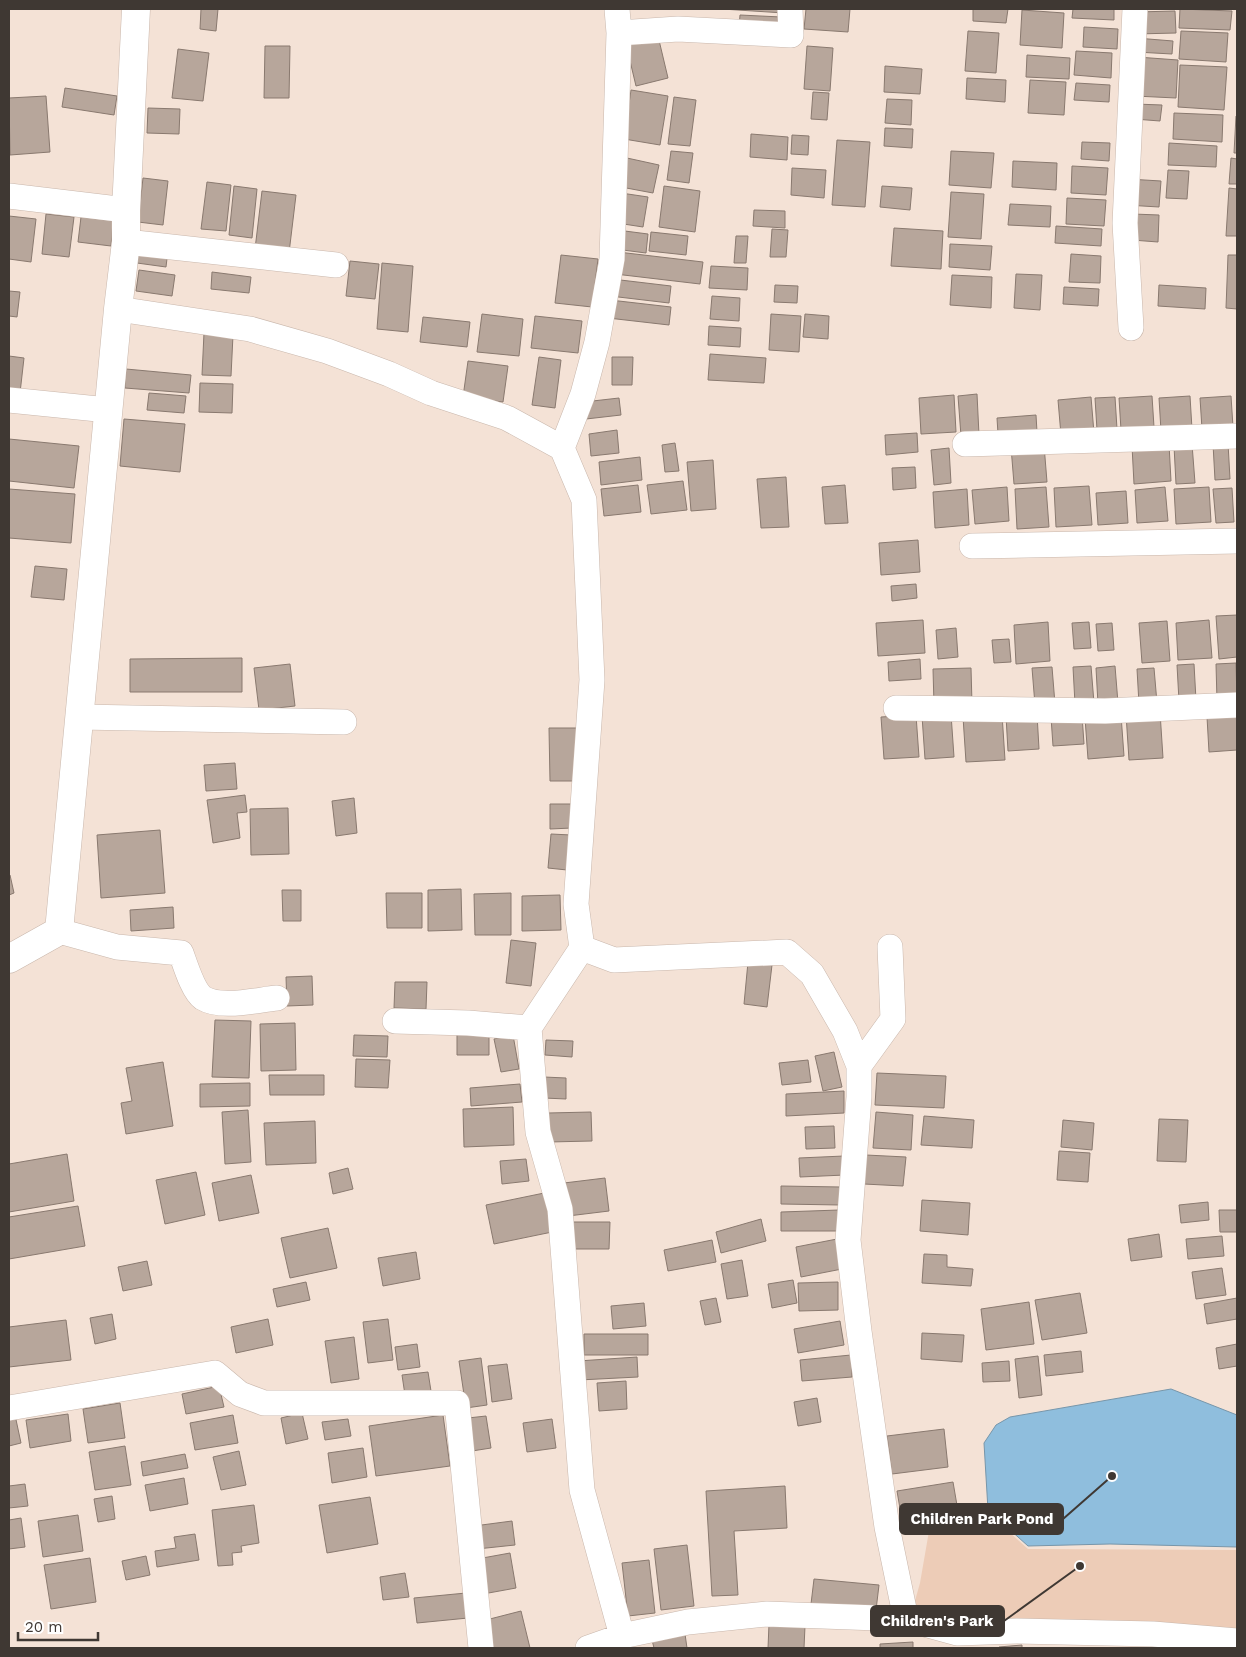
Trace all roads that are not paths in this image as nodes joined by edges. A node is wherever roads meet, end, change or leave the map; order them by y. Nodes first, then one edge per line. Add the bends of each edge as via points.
1 (136, 9) edge
2 (617, 9) edge
3 (790, 9) edge
4 (1135, 9) edge
5 (619, 33) junction
6 (9, 196) edge
7 (126, 210) junction
8 (126, 242) junction
9 (336, 266) dead end
10 (118, 309) junction
11 (1131, 328) dead end
12 (9, 400) edge
13 (108, 410) junction
14 (1237, 436) edge
15 (966, 444) dead end
16 (562, 448) junction
17 (1237, 541) edge
18 (972, 546) dead end
19 (1237, 705) edge
20 (896, 708) dead end
21 (79, 717) junction
22 (344, 722) dead end
23 (59, 931) junction
24 (890, 947) dead end
25 (582, 948) junction
26 (9, 959) edge
27 (277, 998) dead end
28 (395, 1021) dead end
29 (529, 1028) junction
30 (859, 1066) junction
31 (9, 1408) edge
32 (906, 1619) junction
33 (622, 1636) junction
34 (958, 1640) edge
35 (1237, 1642) edge
36 (481, 1648) edge
37 (588, 1648) edge

1 - 7 street
2 - 5 street
3 - 5 street via 791,35 678,29
4 - 11 street via 1125,223
5 - 16 street via 612,259 583,394
6 - 7 street
7 - 8 street
8 - 9 street
8 - 10 street
10 - 13 street
10 - 16 street via 250,329 328,351 431,393 508,418
12 - 13 street
13 - 21 street
14 - 15 street
16 - 25 street via 584,500 592,680 576,904
17 - 18 street
19 - 20 street via 1105,711
21 - 22 street
21 - 23 street
23 - 26 street
23 - 27 street via 117,947 181,953 191,980 202,997 221,1004
24 - 30 street via 893,1019
25 - 29 street
25 - 30 street via 614,960 787,952 812,974 845,1031
28 - 29 street
29 - 33 street via 538,1132 560,1209 582,1490
30 - 32 street via 848,1240 887,1526
31 - 36 street via 215,1373 240,1394 264,1403 458,1402
32 - 33 street via 767,1614 688,1622
32 - 34 street
33 - 37 street
34 - 35 street via 1017,1631 1153,1634

